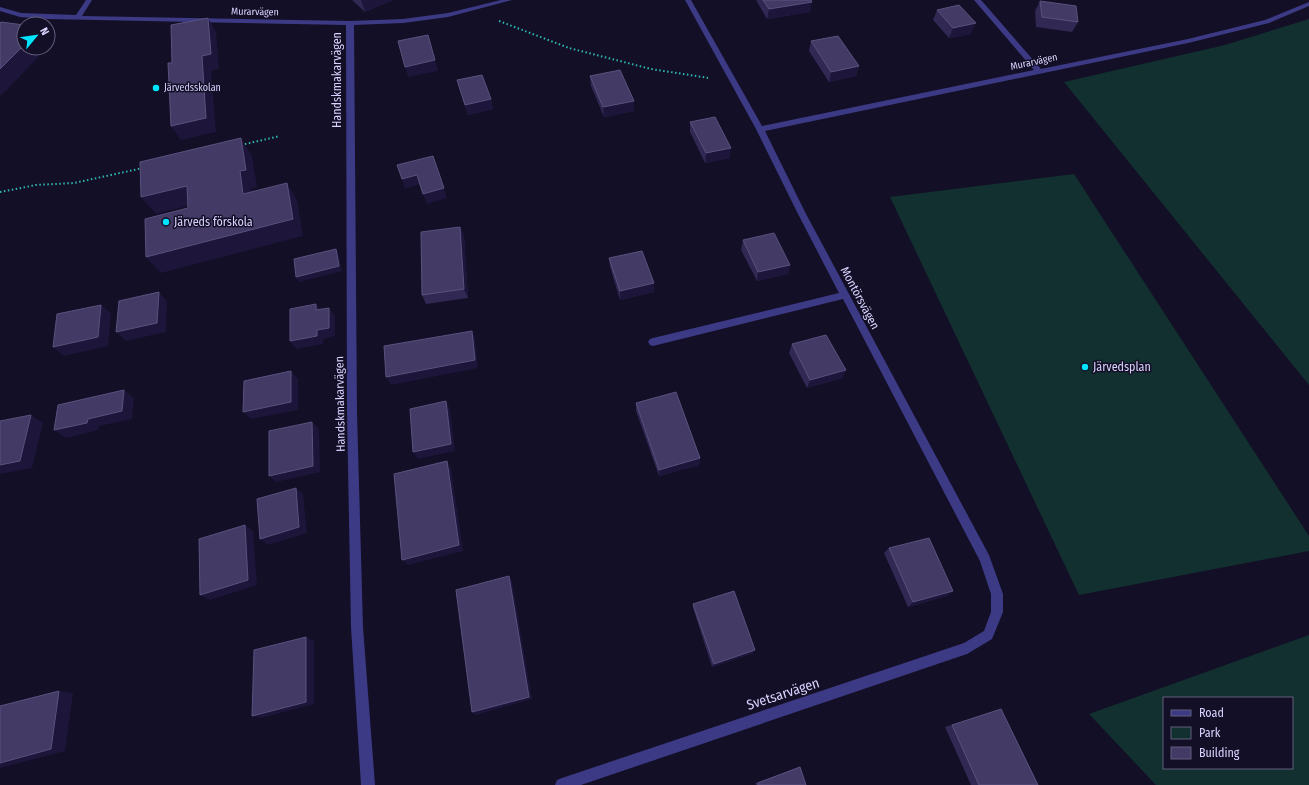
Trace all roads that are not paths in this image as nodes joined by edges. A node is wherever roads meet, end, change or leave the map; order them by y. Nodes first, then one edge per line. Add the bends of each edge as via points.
1 (89, 0) edge
2 (509, 0) edge
3 (688, 0) edge
4 (977, 0) edge
5 (1309, 4) edge
6 (0, 9) edge
7 (78, 17) junction
8 (350, 23) junction
9 (1039, 71) junction
10 (760, 129) junction
11 (845, 295) junction
12 (652, 342) dead end
13 (996, 612) joint
14 (368, 785) edge
15 (562, 785) edge

1 - 7 street
2 - 8 street, Murarvägen via 471,11 403,21
3 - 10 street, Montörsvägen
4 - 9 street
5 - 9 street, Murarvägen via 1267,22
6 - 7 street, Murarvägen via 20,15
7 - 8 street, Murarvägen
8 - 14 street, Handskmakarvägen via 352,397 357,627
9 - 10 street, Murarvägen
10 - 11 street, Montörsvägen
11 - 12 street
11 - 13 street, Montörsvägen via 985,559 997,594
13 - 15 street, Svetsarvägen via 988,635 962,650

